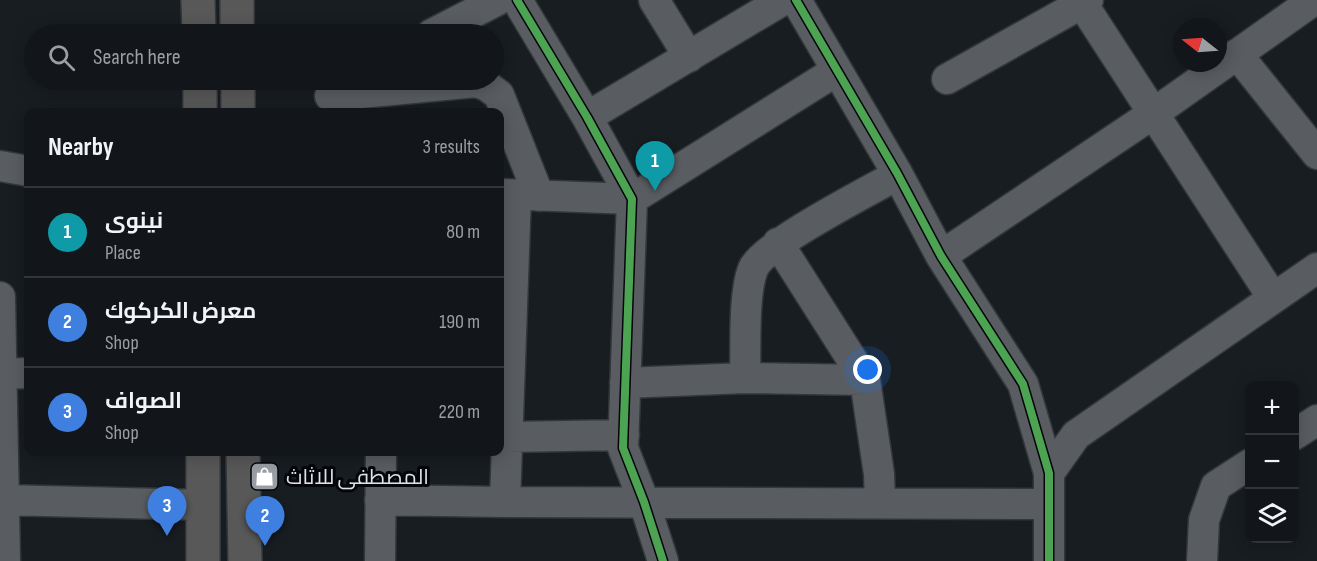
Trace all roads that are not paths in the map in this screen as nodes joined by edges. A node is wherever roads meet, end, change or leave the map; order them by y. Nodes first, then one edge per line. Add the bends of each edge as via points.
1 (198, 0) edge
2 (237, 0) edge
3 (498, 0) edge
4 (517, 0) edge
5 (654, 0) edge
6 (783, 0) edge
7 (796, 0) edge
8 (1314, 0) edge
9 (1084, 1) edge
10 (199, 24) edge
11 (237, 24) edge
12 (451, 24) edge
13 (1237, 54) junction
14 (689, 57) junction
15 (836, 71) junction
16 (947, 79) dead end
17 (200, 90) edge
18 (238, 90) edge
19 (393, 90) edge
20 (492, 90) edge
21 (330, 96) dead end
22 (200, 108) edge
23 (238, 108) edge
24 (501, 108) edge
25 (1154, 113) junction
26 (587, 117) junction
27 (504, 121) edge
28 (1317, 154) edge
29 (0, 166) edge
30 (24, 170) edge
31 (897, 173) junction
32 (518, 195) edge
33 (632, 199) junction
34 (778, 243) junction
35 (941, 256) junction
36 (1317, 267) edge
37 (0, 297) edge
38 (1273, 298) junction
39 (15, 374) edge
40 (745, 378) junction
41 (865, 380) junction
42 (625, 382) junction
43 (1317, 420) edge
44 (1299, 432) edge
45 (624, 435) junction
46 (507, 437) junction
47 (203, 456) edge
48 (243, 456) edge
49 (381, 456) edge
50 (1245, 467) edge
51 (1049, 473) junction
52 (4, 500) junction
53 (380, 500) junction
54 (505, 502) junction
55 (644, 502) junction
56 (880, 502) junction
57 (1049, 504) junction
58 (203, 505) junction
59 (5, 561) edge
60 (203, 561) edge
61 (245, 561) edge
62 (380, 561) edge
63 (663, 561) edge
64 (1049, 561) edge
65 (1202, 561) edge

1 - 10 main road
2 - 11 main road
3 - 12 street
4 - 26 street
5 - 14 street
6 - 14 street
7 - 15 street
8 - 13 street
9 - 16 street
9 - 25 street
13 - 25 street
13 - 28 street
14 - 26 street
15 - 31 street
15 - 33 street
17 - 22 main road
18 - 23 main road
19 - 21 street
20 - 24 street via 499,95
25 - 35 street
25 - 38 street
26 - 33 street
27 - 32 street
29 - 30 street
31 - 34 street
31 - 35 street
32 - 33 street
32 - 46 street
33 - 42 street
34 - 40 street via 754,266 748,282
34 - 41 street
35 - 51 street via 1023,384
36 - 38 street
37 - 39 street
38 - 51 street via 1076,435
39 - 52 street
40 - 41 street
40 - 42 street
41 - 56 street
42 - 45 street
43 - 44 street
45 - 46 street
45 - 55 street via 623,448
46 - 54 street
47 - 58 main road
48 - 61 main road
49 - 53 street
50 - 65 street via 1216,486 1204,520
51 - 57 street
52 - 58 street
52 - 59 street
53 - 54 street
53 - 62 street
54 - 55 street
55 - 56 street
55 - 63 street
56 - 57 street
57 - 64 street
58 - 60 main road

